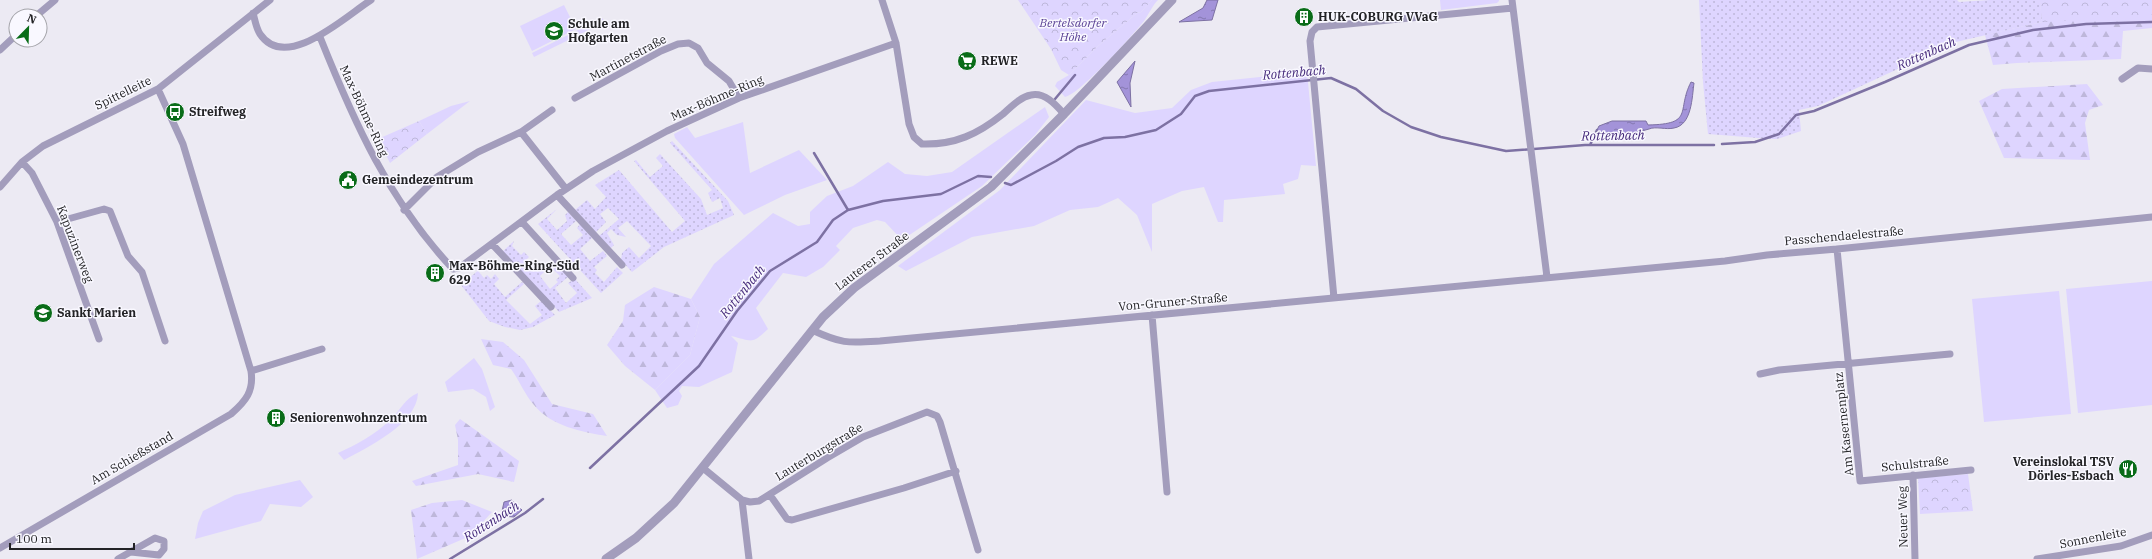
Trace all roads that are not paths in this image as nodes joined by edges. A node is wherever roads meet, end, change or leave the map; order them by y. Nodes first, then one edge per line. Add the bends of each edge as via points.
1 (54, 0) edge
2 (270, 0) edge
3 (371, 0) edge
4 (882, 0) edge
5 (1172, 0) edge
6 (1512, 4) edge
7 (45, 8) edge
8 (253, 13) junction
9 (320, 37) junction
10 (8, 42) edge
11 (896, 43) junction
12 (0, 50) edge
13 (2152, 69) edge
14 (2122, 79) dead end
15 (158, 89) junction
16 (575, 98) dead end
17 (739, 98) junction
18 (552, 110) dead end
19 (1064, 114) junction
20 (521, 132) junction
21 (22, 162) junction
22 (0, 187) edge
23 (566, 189) junction
24 (557, 195) junction
25 (404, 210) junction
26 (2152, 217) edge
27 (57, 222) junction
28 (522, 222) junction
29 (492, 244) junction
30 (1837, 249) junction
31 (622, 265) dead end
32 (1548, 277) junction
33 (573, 278) dead end
34 (1538, 278) joint
35 (1334, 298) junction
36 (551, 307) dead end
37 (1152, 315) junction
38 (812, 330) junction
39 (99, 339) dead end
40 (165, 341) dead end
41 (322, 349) dead end
42 (1950, 354) dead end
43 (1849, 364) junction
44 (251, 371) junction
45 (1760, 374) dead end
46 (703, 468) junction
47 (1971, 470) dead end
48 (956, 471) junction
49 (1913, 475) junction
50 (1860, 481) joint
51 (1167, 492) dead end
52 (770, 495) junction
53 (742, 500) junction
54 (2152, 535) edge
55 (0, 548) edge
56 (978, 550) dead end
57 (132, 552) dead end
58 (118, 559) edge
59 (606, 559) edge
60 (749, 559) edge
61 (1915, 559) edge
62 (2037, 559) edge

1 - 7 street
2 - 8 street, Spittelleite
3 - 9 street
4 - 11 street
5 - 19 street, Lauterer Straße
6 - 32 street
6 - 35 street via 1317,27 1312,32 1310,41
8 - 9 street via 260,33 268,42 287,47
8 - 15 street, Spittelleite
9 - 25 street, Max-Böhme-Ring via 345,99 382,174
10 - 12 street
11 - 17 street, Max-Böhme-Ring
11 - 19 street via 909,124 914,137 922,144 968,138 1032,95 1049,100
13 - 14 street via 2138,68
15 - 21 street, Spittelleite via 67,133 43,146
15 - 44 street, Am Schießstand via 183,144
16 - 17 street, Martinetstraße via 661,51 678,44 689,43 698,48 707,63 729,81
17 - 23 street, Max-Böhme-Ring via 631,149
18 - 20 street
19 - 38 street, Lauterer Straße via 991,187 854,288
20 - 23 street
20 - 25 street via 478,152 437,177
21 - 22 street, Spittelleite
21 - 27 street, Kapuzinerweg via 32,173
23 - 24 street, Max-Böhme-Ring
24 - 28 street, Max-Böhme-Ring
24 - 31 street
25 - 29 street, Max-Böhme-Ring via 436,251 453,268 459,268
26 - 30 street, Passchendaelestraße
27 - 39 street, Kapuzinerweg
27 - 40 street via 104,209 110,212 128,256 142,272
28 - 29 street, Max-Böhme-Ring
28 - 33 street
29 - 36 street
30 - 32 street, Passchendaelestraße
30 - 43 street, Am Kasernenplatz
32 - 34 street, Passchendaelestraße
34 - 35 street, Von-Gruner-Straße
35 - 37 street, Von-Gruner-Straße
37 - 38 street, Von-Gruner-Straße via 846,343
37 - 51 street
38 - 46 street, Lauterer Straße
41 - 44 street
42 - 43 street, Am Kasernenplatz
43 - 45 street, Am Kasernenplatz
43 - 50 street, Am Kasernenplatz
44 - 55 street, Am Schießstand via 252,384 249,393 244,402 231,414
46 - 53 street
46 - 59 street, Lauterer Straße via 661,516
47 - 49 street, Schulstraße
48 - 52 street, Lauterburgstraße via 826,512 792,520 787,519
48 - 52 street, Lauterburgstraße via 937,416 923,412 863,437
48 - 56 street, Lauterburgstraße
49 - 50 street, Schulstraße
49 - 61 street, Neuer Weg
52 - 53 street, Lauterburgstraße via 758,501
53 - 60 street
54 - 62 street, Sonnenleite via 2121,546
57 - 58 street

